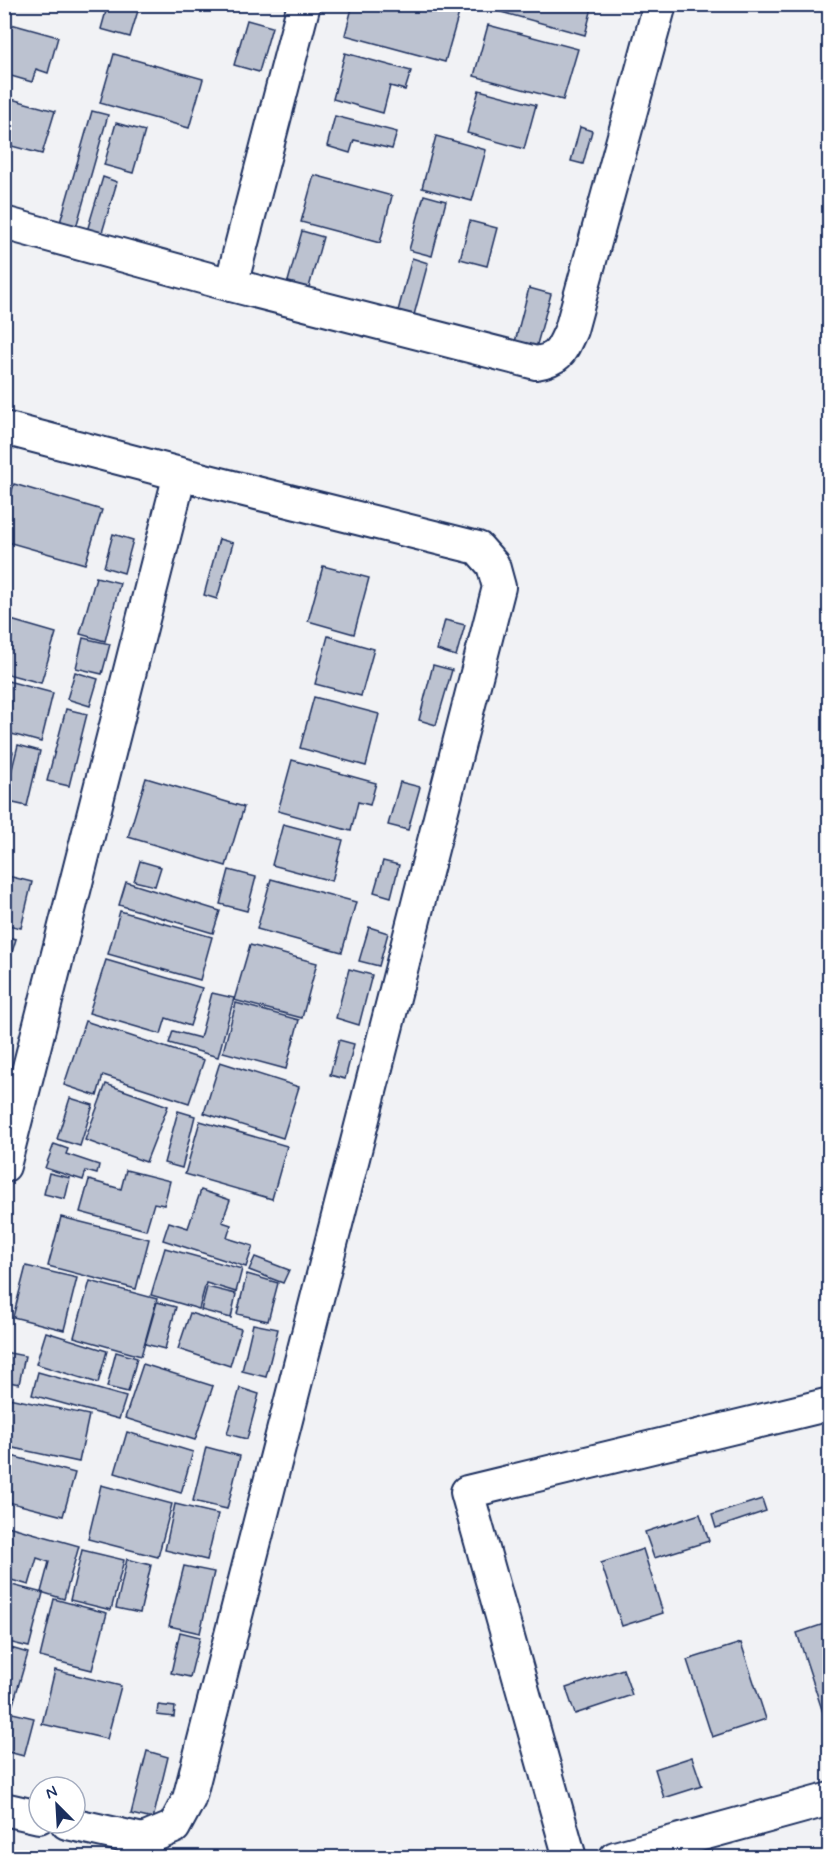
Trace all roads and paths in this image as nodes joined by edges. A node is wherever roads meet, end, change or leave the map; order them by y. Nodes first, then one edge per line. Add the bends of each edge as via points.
1 (304, 4) edge
2 (660, 4) edge
3 (4, 223) edge
4 (231, 285) junction
5 (4, 428) edge
6 (180, 474) junction
7 (4, 1166) edge
8 (830, 1404) edge
9 (830, 1799) edge
10 (4, 1809) edge
11 (27, 1814) edge
12 (87, 1827) edge
13 (570, 1857) edge
14 (615, 1857) edge

1 - 4 street
2 - 4 street via 571,330 559,356 536,363
3 - 4 street
5 - 6 street
6 - 7 street
6 - 12 street via 478,548 493,565 498,587 189,1798 174,1827 143,1840
8 - 13 street via 467,1492
9 - 14 street
10 - 11 street

